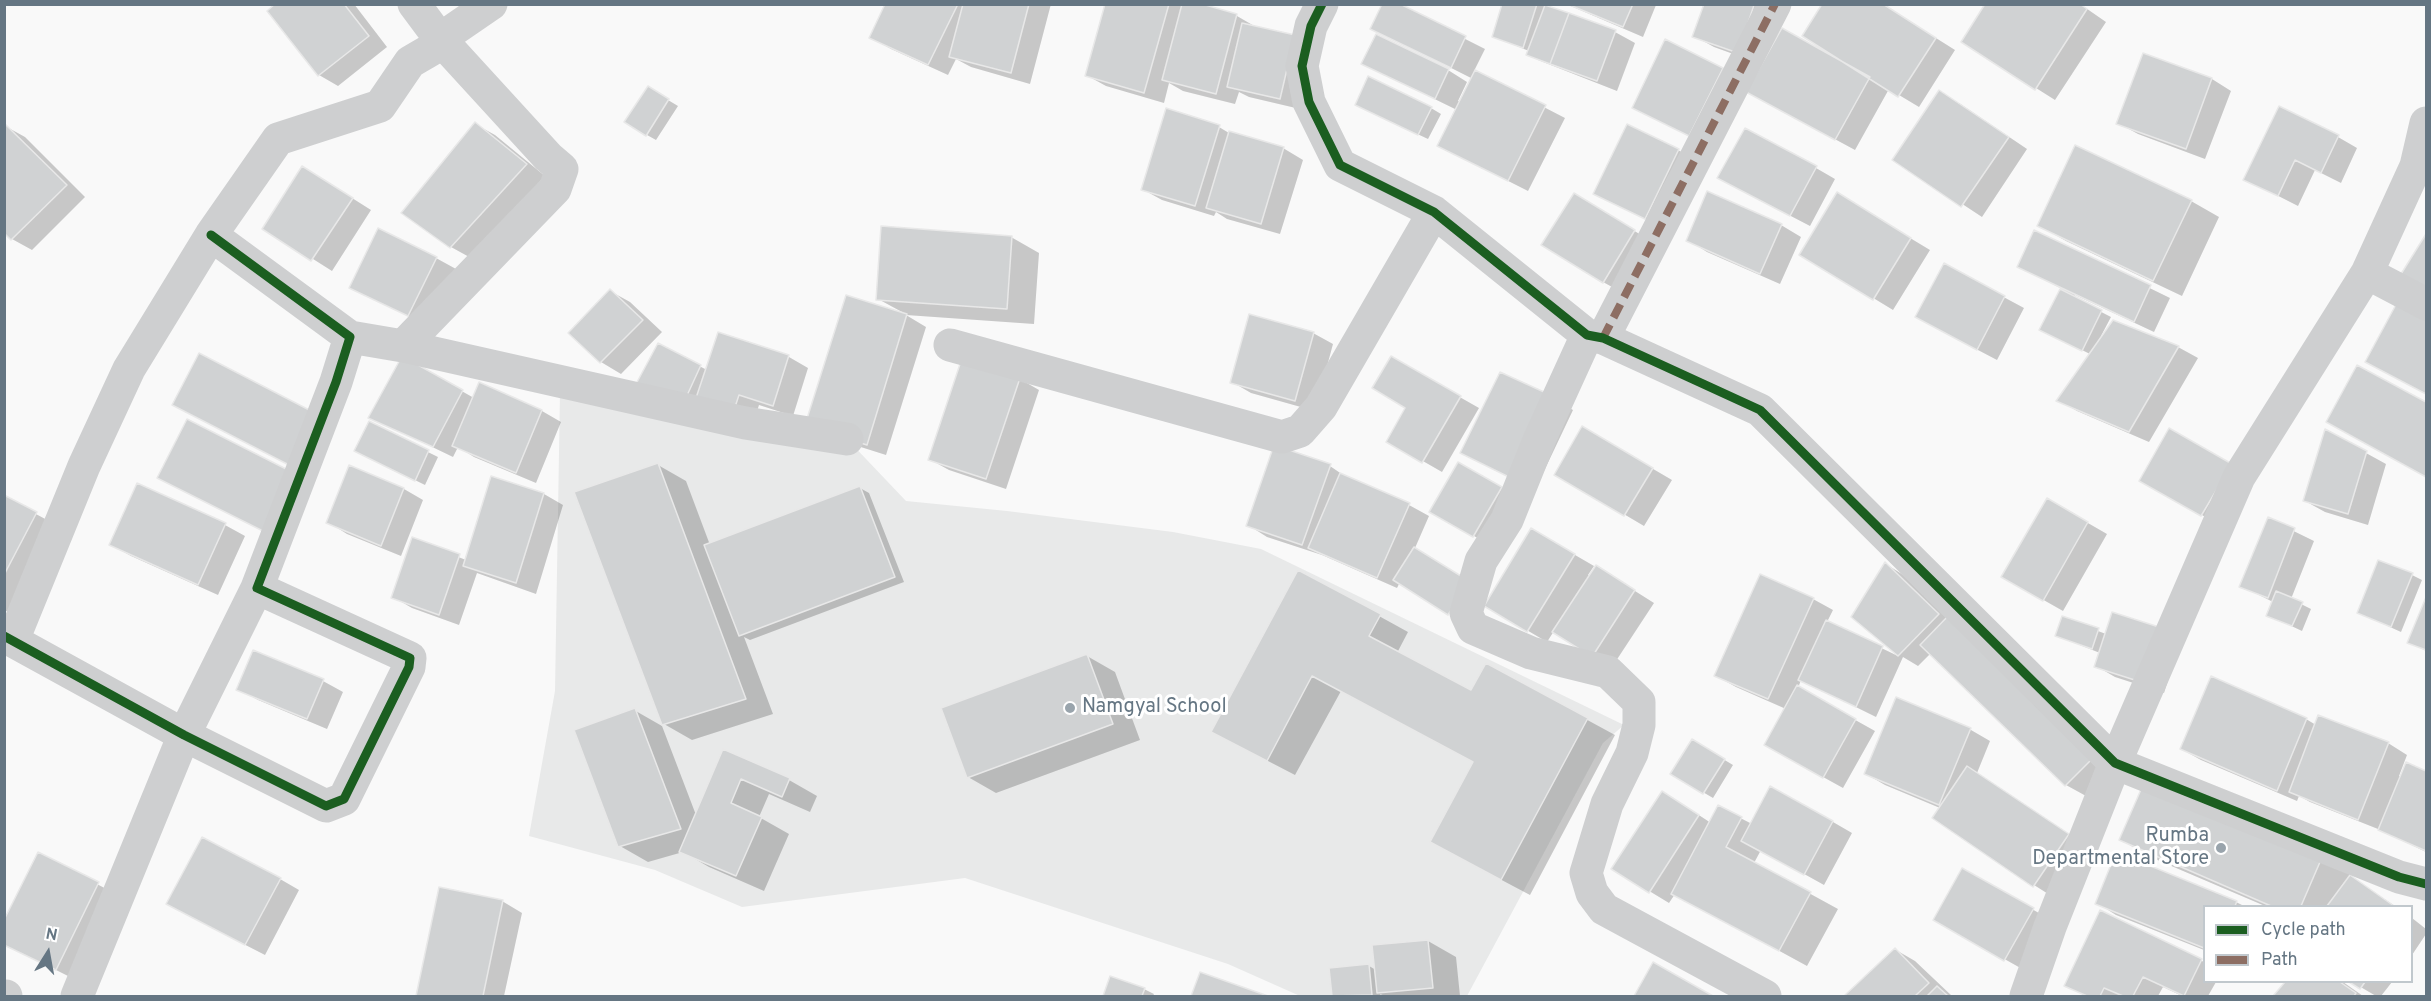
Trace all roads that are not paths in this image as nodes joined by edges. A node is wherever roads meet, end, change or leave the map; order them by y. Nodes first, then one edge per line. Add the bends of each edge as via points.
1 (414, 4) edge
2 (490, 4) edge
3 (1322, 4) edge
4 (1775, 4) edge
5 (440, 39) junction
6 (2427, 123) edge
7 (1434, 212) junction
8 (211, 235) junction
9 (2367, 273) junction
10 (2427, 304) edge
11 (1595, 336) junction
12 (350, 337) junction
13 (950, 345) dead end
14 (403, 346) junction
15 (847, 439) dead end
16 (257, 588) junction
17 (9, 638) edge
18 (184, 735) junction
19 (2115, 763) junction
20 (2427, 885) edge
21 (77, 996) edge
22 (1766, 996) edge
23 (2026, 996) edge

1 - 5 street
2 - 5 street
3 - 7 street via 1311,27 1302,66 1309,102 1340,165
4 - 11 street
5 - 8 street via 434,48 410,62 380,106 278,139
5 - 14 street via 562,169 555,189
6 - 9 street via 2416,166
7 - 11 street
7 - 13 street via 1321,407 1300,430 1282,437
8 - 12 street
8 - 17 street via 129,369
9 - 10 street
9 - 19 street via 2239,477
11 - 19 street via 1760,410
11 - 22 street via 1540,438 1507,520 1481,561 1466,614 1473,628 1531,653 1608,672 1639,702 1639,725 1632,753 1606,804 1586,873 1592,893 1604,909
12 - 14 street
12 - 16 street
14 - 15 street via 745,423
16 - 18 street
16 - 18 street via 410,658 344,799 326,806
17 - 18 street
18 - 21 street
19 - 20 street via 2399,878
19 - 23 street

